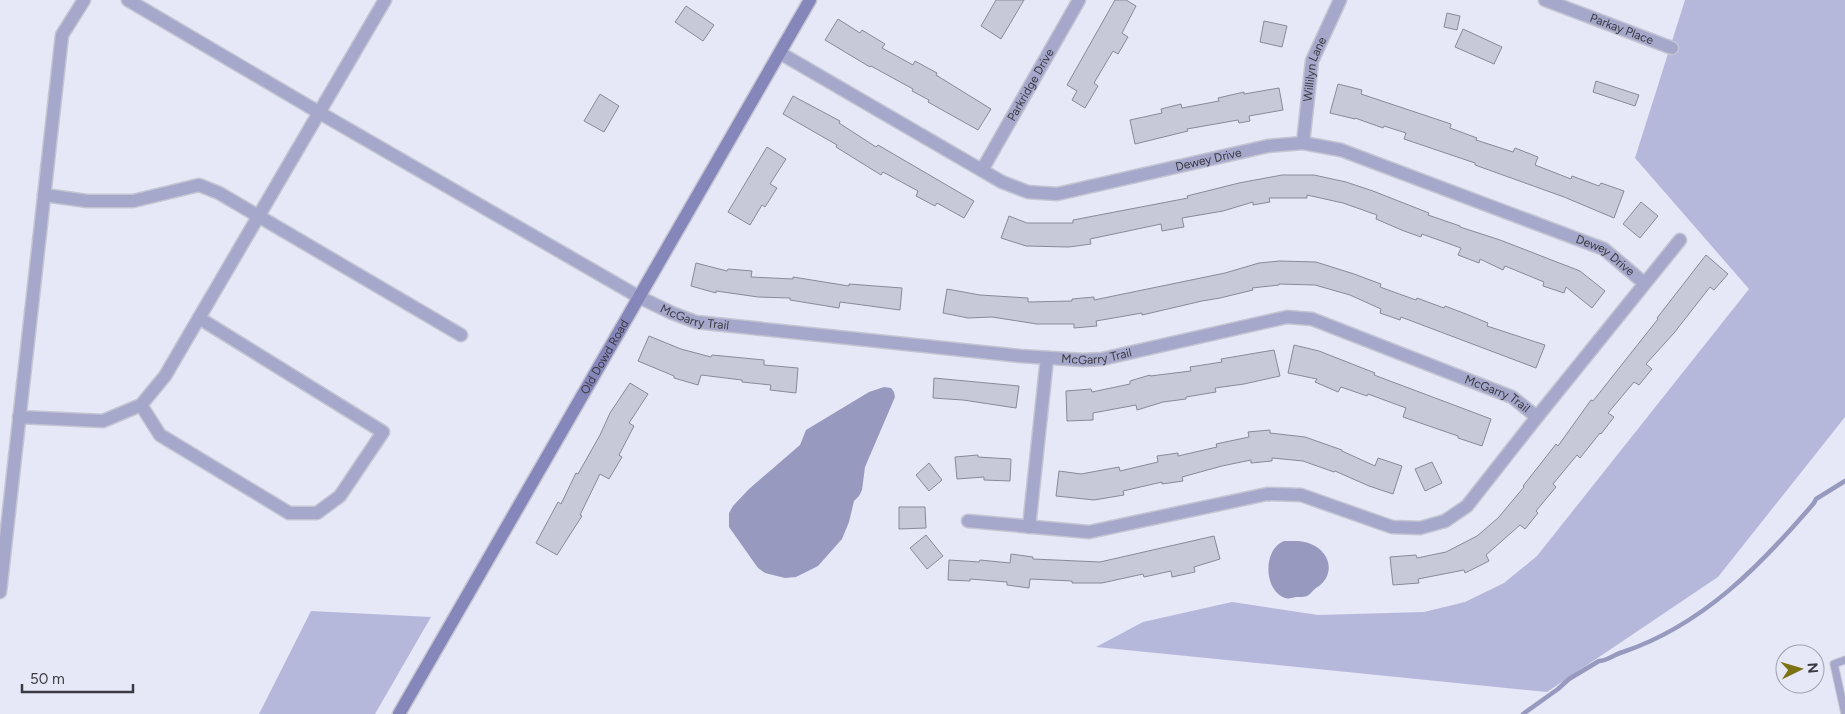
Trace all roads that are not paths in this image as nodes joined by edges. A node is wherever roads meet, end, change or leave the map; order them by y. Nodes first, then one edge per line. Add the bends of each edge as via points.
1 (84, 0) edge
2 (128, 0) edge
3 (385, 0) edge
4 (810, 0) edge
5 (1079, 0) edge
6 (1340, 0) edge
7 (1545, 0) edge
8 (1672, 48) dead end
9 (780, 53) junction
10 (320, 113) junction
11 (1303, 144) junction
12 (982, 170) junction
13 (44, 195) junction
14 (258, 217) junction
15 (1680, 240) dead end
16 (1644, 283) junction
17 (639, 297) junction
18 (199, 318) junction
19 (461, 335) dead end
20 (1047, 358) junction
21 (141, 405) junction
22 (20, 417) junction
23 (1536, 417) junction
24 (968, 521) dead end
25 (1029, 527) junction
26 (0, 592) edge
27 (1845, 660) edge
28 (399, 714) edge
29 (1845, 714) edge

1 - 13 street via 62,35
2 - 10 street, McGarry Trail
3 - 10 street
4 - 9 street, Old Dowd Road
5 - 12 street, Parkridge Drive
6 - 11 street, Willilyn Lane via 1312,61
7 - 8 street, Parkay Place
9 - 12 street, Dewey Drive
9 - 17 street, Old Dowd Road
10 - 14 street
10 - 17 street, McGarry Trail
11 - 12 street, Dewey Drive via 1268,146 1057,194 1028,192
11 - 16 street, Dewey Drive via 1341,150 1604,249
13 - 14 street via 87,201 133,201 199,185 219,193
13 - 22 street
14 - 18 street
14 - 19 street
15 - 16 street, Dewey Drive
16 - 23 street, Dewey Drive
17 - 20 street, McGarry Trail via 696,322
17 - 28 street, Old Dowd Road
18 - 21 street via 165,376
18 - 21 street via 383,432 340,496 317,513 289,513 160,435
20 - 23 street, McGarry Trail via 1102,359 1287,317 1312,319 1512,397
20 - 25 street
21 - 22 street via 103,421
22 - 26 street
23 - 25 street, Dewey Drive via 1467,506 1445,521 1420,528 1392,528 1301,495 1267,494 1089,532
24 - 25 street, Dewey Drive
27 - 29 lane via 1834,664

